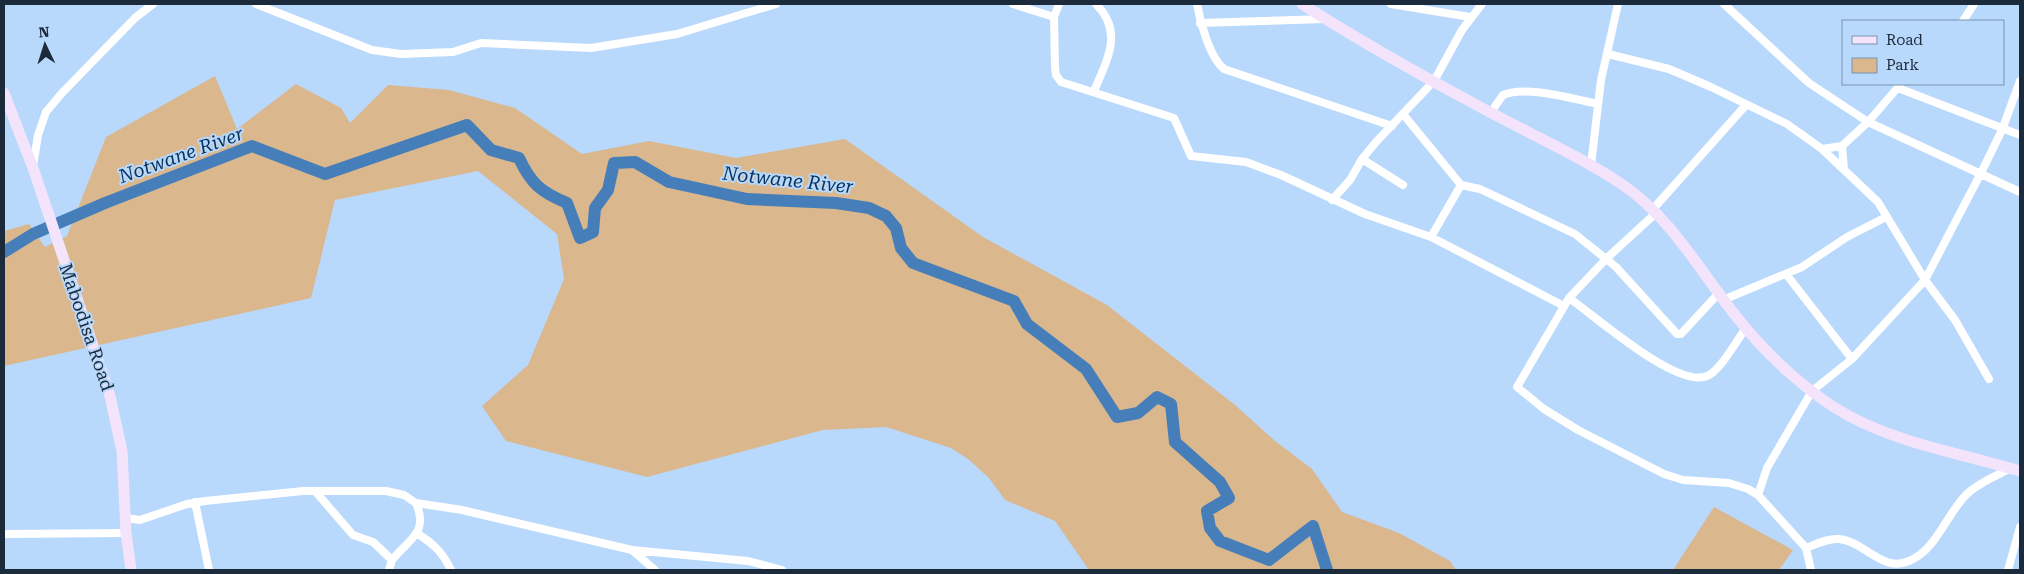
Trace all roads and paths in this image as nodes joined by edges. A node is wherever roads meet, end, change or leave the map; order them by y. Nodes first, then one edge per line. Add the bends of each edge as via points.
1 (153, 4) edge
2 (256, 4) edge
3 (776, 4) edge
4 (1013, 4) edge
5 (1059, 4) edge
6 (1096, 4) edge
7 (1197, 4) edge
8 (1302, 4) edge
9 (1391, 4) edge
10 (1482, 4) edge
11 (1618, 4) edge
12 (1724, 4) edge
13 (1974, 4) edge
14 (1054, 17) junction
15 (1470, 17) junction
16 (1326, 19) junction
17 (1964, 20) edge
18 (1200, 23) junction
19 (1608, 54) junction
20 (1434, 81) junction
21 (2020, 81) edge
22 (1899, 86) edge
23 (1094, 91) junction
24 (4, 93) edge
25 (1598, 104) junction
26 (1746, 105) junction
27 (1491, 112) junction
28 (1403, 114) junction
29 (1868, 122) junction
30 (1392, 126) junction
31 (2002, 130) junction
32 (2020, 135) edge
33 (1842, 146) junction
34 (1822, 149) junction
35 (1362, 159) junction
36 (1591, 166) junction
37 (33, 168) junction
38 (1844, 169) junction
39 (1982, 173) junction
40 (1403, 185) dead end
41 (1461, 185) junction
42 (2020, 192) edge
43 (1332, 200) junction
44 (1654, 211) junction
45 (1886, 217) junction
46 (1431, 237) junction
47 (1607, 258) junction
48 (1786, 274) junction
49 (1925, 280) junction
50 (1721, 297) junction
51 (1569, 298) junction
52 (1564, 306) junction
53 (1746, 328) junction
54 (1852, 359) junction
55 (1989, 379) dead end
56 (1812, 391) junction
57 (2016, 470) edge
58 (315, 491) junction
59 (1758, 495) junction
60 (195, 502) junction
61 (416, 503) junction
62 (125, 518) junction
63 (2020, 527) edge
64 (126, 532) junction
65 (4, 534) edge
66 (418, 534) junction
67 (1806, 548) junction
68 (632, 550) junction
69 (392, 560) junction
70 (131, 570) edge
71 (209, 570) edge
72 (388, 570) edge
73 (451, 570) edge
74 (655, 570) edge
75 (782, 570) edge
76 (1811, 570) edge
77 (2008, 570) edge

1 - 37 street via 135,18 46,112 38,135
2 - 3 street via 372,50 401,54 453,52 481,43 591,48 677,34
4 - 14 street
5 - 14 street
6 - 23 street via 1108,21 1113,40
7 - 18 street
8 - 16 street
9 - 15 street
10 - 15 street
11 - 19 street
12 - 29 street via 1809,83
13 - 17 street
14 - 23 street via 1058,79
15 - 20 street
16 - 18 street
16 - 20 street
18 - 30 street via 1224,69
19 - 25 street
19 - 26 street via 1669,69
20 - 27 street
20 - 28 street
21 - 31 street
22 - 29 street
22 - 31 street
23 - 43 street via 1174,118 1191,156 1246,162
24 - 37 street, Mabodisa Road
25 - 27 street via 1515,92 1503,95
25 - 36 street
26 - 34 street via 1787,124
26 - 44 street
27 - 36 street
28 - 30 street
28 - 41 street
29 - 33 street
29 - 39 street
30 - 35 street
31 - 32 street
31 - 39 street
33 - 34 street
33 - 38 street
34 - 38 street
35 - 40 street
35 - 43 street via 1350,180
36 - 44 street via 1624,186
37 - 62 street, Mabodisa Road via 114,413 122,451
38 - 45 street via 1878,202
39 - 42 street
39 - 49 street
41 - 46 street
41 - 47 street via 1480,189 1576,234
43 - 46 street
44 - 47 street
44 - 50 street
45 - 48 street
45 - 49 street
46 - 52 street
47 - 50 street via 1677,334 1681,334
47 - 51 street
48 - 50 street
48 - 54 street
49 - 54 street
49 - 55 street via 1955,320
50 - 53 street
51 - 52 street
51 - 53 street via 1652,360 1696,378 1708,376 1717,368
52 - 59 street via 1518,381 1519,390 1578,430 1664,474 1683,480 1729,483 1748,488
53 - 56 street
54 - 56 street
56 - 57 street via 1850,417 1901,438
56 - 59 street via 1767,468
57 - 67 street via 1969,492 1922,554 1908,562 1890,563 1877,559 1851,542 1840,539
58 - 60 street
58 - 61 street via 386,491 404,495
58 - 69 street via 354,535 373,542
59 - 67 street
60 - 62 street via 140,520
60 - 71 street
61 - 66 street via 421,521
61 - 68 street via 462,510
62 - 64 street, Mabodisa Road
63 - 77 street
64 - 65 street
64 - 70 street, Mabodisa Road
66 - 69 street
66 - 73 street via 441,551
67 - 76 street
68 - 74 street
68 - 75 street via 748,561
69 - 72 street

